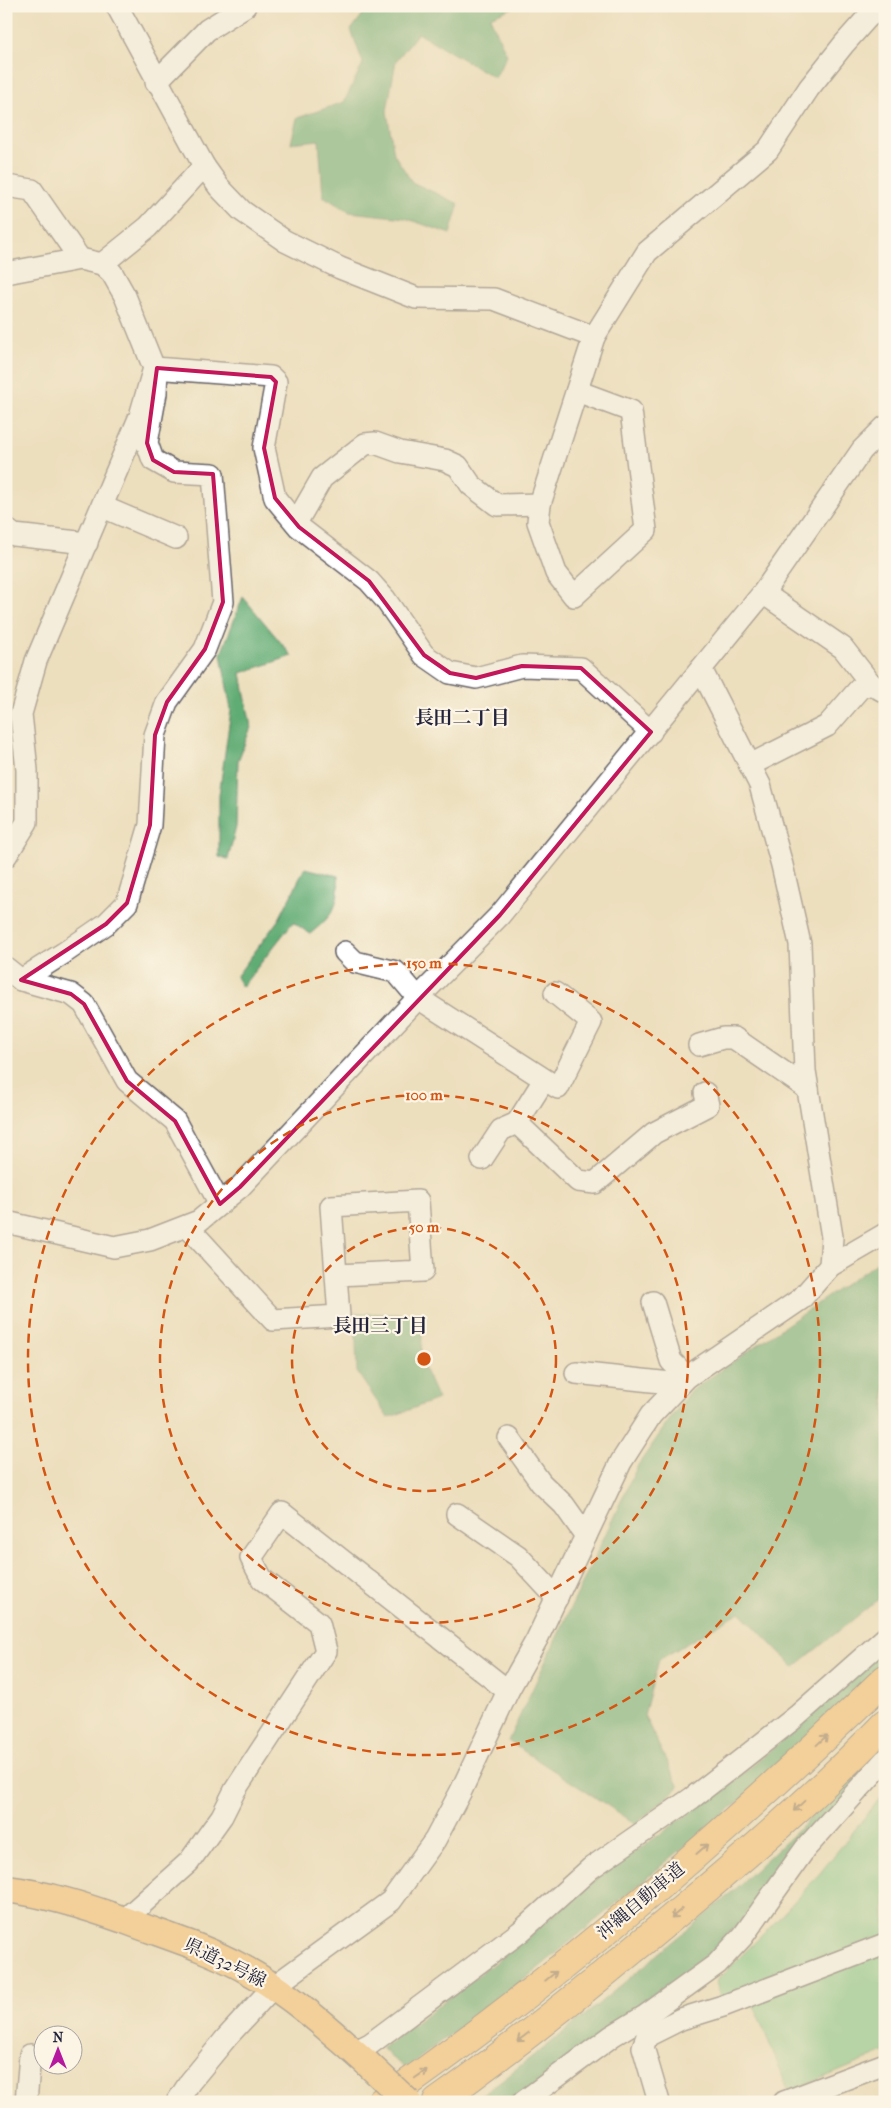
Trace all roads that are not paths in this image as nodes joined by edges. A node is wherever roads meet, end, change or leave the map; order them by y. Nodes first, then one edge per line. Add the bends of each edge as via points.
1 (117, 6) edge
2 (245, 6) edge
3 (884, 6) edge
4 (156, 82) junction
5 (204, 166) junction
6 (6, 186) edge
7 (80, 259) junction
8 (102, 264) junction
9 (6, 273) edge
10 (594, 337) junction
11 (155, 368) junction
12 (576, 391) junction
13 (885, 427) edge
14 (540, 504) junction
15 (103, 506) junction
16 (296, 523) junction
17 (6, 529) edge
18 (176, 538) dead end
19 (88, 543) junction
20 (763, 593) junction
21 (701, 669) junction
22 (878, 688) edge
23 (651, 732) junction
24 (750, 765) junction
25 (6, 856) edge
26 (345, 952) dead end
27 (13, 974) edge
28 (555, 994) dead end
29 (418, 998) junction
30 (699, 1046) dead end
31 (544, 1080) junction
32 (808, 1089) junction
33 (705, 1092) dead end
34 (517, 1123) junction
35 (482, 1159) dead end
36 (220, 1204) junction
37 (6, 1222) edge
38 (187, 1226) junction
39 (885, 1234) edge
40 (830, 1266) junction
41 (337, 1275) junction
42 (653, 1302) dead end
43 (576, 1372) dead end
44 (683, 1380) junction
45 (509, 1438) dead end
46 (457, 1514) dead end
47 (586, 1536) junction
48 (557, 1598) junction
49 (885, 1638) edge
50 (885, 1679) edge
51 (508, 1690) junction
52 (885, 1724) edge
53 (885, 1760) edge
54 (6, 1889) edge
55 (124, 1920) junction
56 (885, 1944) edge
57 (273, 1987) junction
58 (671, 1996) junction
59 (682, 2019) junction
60 (30, 2055) dead end
61 (361, 2058) junction
62 (885, 2064) edge
63 (26, 2102) edge
64 (177, 2102) edge
65 (381, 2102) edge
66 (408, 2102) edge
67 (437, 2102) edge
68 (524, 2102) edge
69 (659, 2102) edge
70 (784, 2102) edge

1 - 4 street
2 - 4 street via 207,30
3 - 10 street via 868,17 844,44 809,88 768,150 647,252
4 - 5 street
5 - 8 street via 148,226
5 - 10 street via 242,211 284,241 340,268 416,298 494,299
6 - 7 street via 32,190
7 - 8 street
7 - 9 street
8 - 11 street via 112,273 125,296
10 - 12 street
11 - 15 street via 140,416
11 - 16 street via 271,377 276,382 264,448 275,498
11 - 27 street via 156,393 147,443 153,460 174,472 213,474 223,602 205,649 167,702 155,735 150,825 127,903 106,924 64,953
12 - 14 street
12 - 14 street via 631,411 646,530 574,596 556,574 538,522
13 - 20 street via 862,450
14 - 16 street via 498,505 471,485 458,466 376,443 366,444 322,478
15 - 18 street
15 - 19 street
16 - 23 street via 369,581 424,655 450,673 476,678 522,666 580,668
17 - 19 street via 14,535
19 - 25 street via 36,661 21,714 27,770 27,822
20 - 21 street
20 - 22 street via 843,648
21 - 23 street
21 - 24 street
22 - 24 street via 860,688 827,726
23 - 29 street via 500,915
24 - 32 street via 760,785 800,944
26 - 29 street via 356,962 396,972
27 - 36 street via 71,994 84,1004 127,1080 175,1122
28 - 31 street via 591,1022 558,1088
29 - 31 street
29 - 36 street via 240,1187
30 - 32 street via 734,1038
31 - 34 street
32 - 40 street via 832,1237
33 - 34 street via 708,1104 654,1134 595,1183 578,1180
34 - 35 street via 501,1130
36 - 38 street
37 - 38 street via 114,1248 150,1240
38 - 41 street via 274,1320 339,1316
39 - 40 street
40 - 44 street via 801,1299
41 - 41 street via 331,1206 418,1201 423,1271
42 - 44 street via 671,1361
43 - 44 street
44 - 47 street via 651,1415 626,1454
45 - 47 street via 541,1483 564,1505
46 - 48 street via 518,1556
47 - 48 street
48 - 51 street
49 - 61 street via 797,1716 692,1798 591,1868 520,1932 370,2044
65 -> 50 highway, 沖縄自動車道 via 552,1976 631,1910 733,1823
51 - 55 street via 282,1513 251,1558 262,1580 319,1623 326,1651 235,1790 222,1816 189,1862
51 - 57 street via 461,1791 434,1840 391,1901
52 -> 67 highway, 沖縄自動車道 via 754,1848 664,1925 552,2016
53 - 58 street via 805,1849 743,1936 717,1964
54 - 55 main road, 県道32号線 via 60,1899
55 - 57 main road, 県道32号線 via 210,1952
56 - 59 street
57 - 61 main road, 県道32号線
57 - 64 street via 227,2037
58 - 59 street
58 - 68 street
59 - 69 street via 648,2036 643,2046
60 - 63 street
61 - 66 main road, 県道32号線, bridge
62 - 70 street

